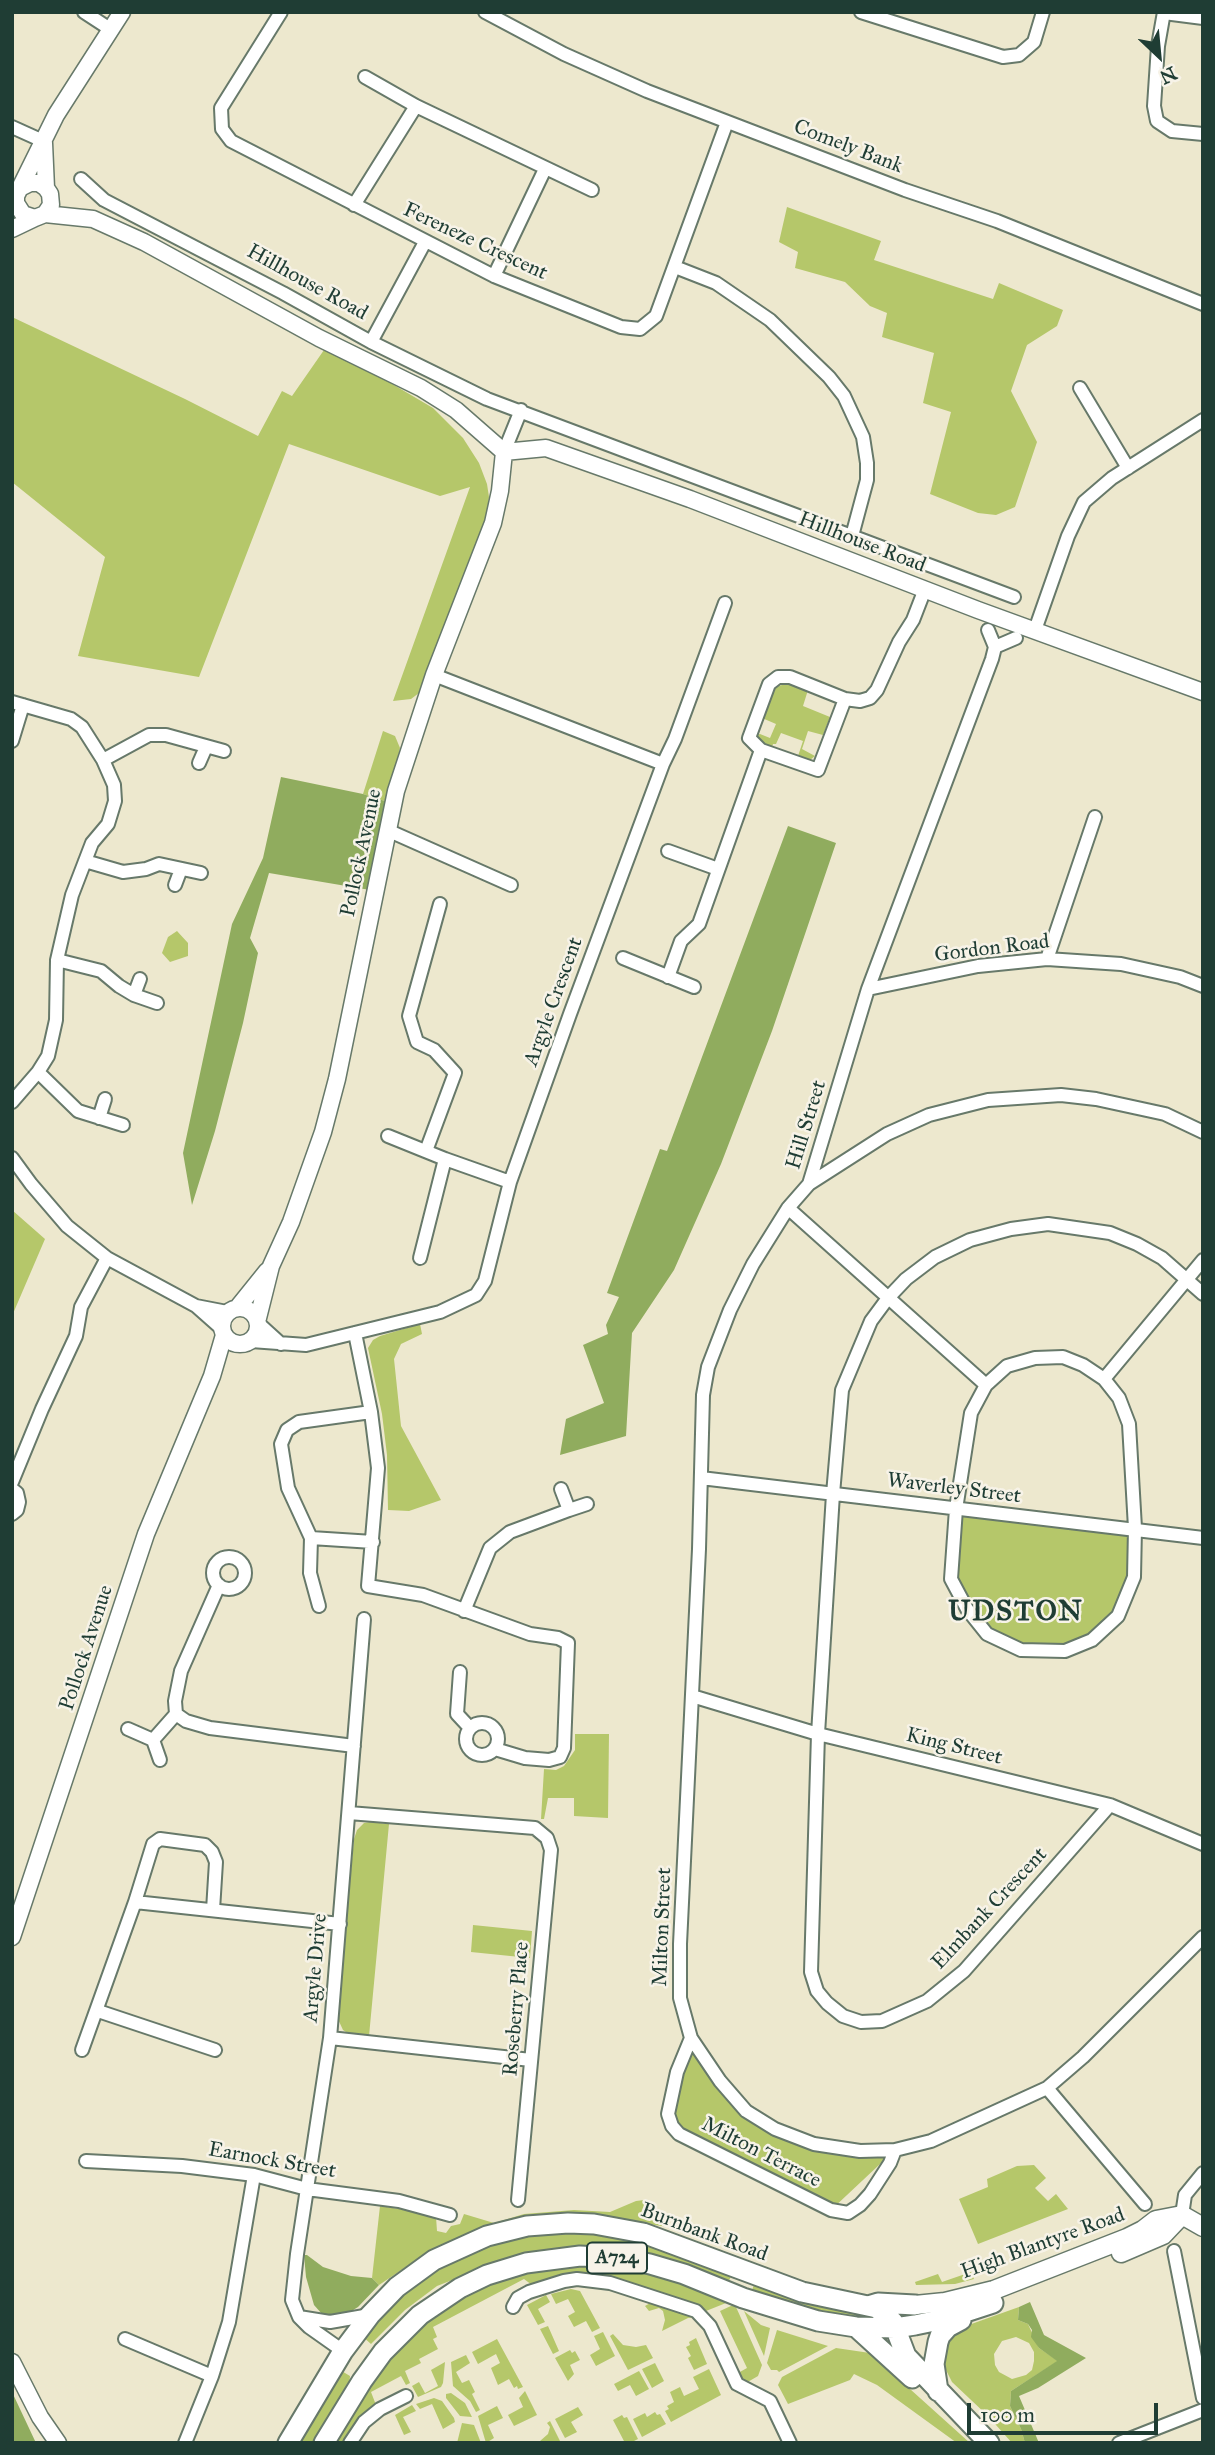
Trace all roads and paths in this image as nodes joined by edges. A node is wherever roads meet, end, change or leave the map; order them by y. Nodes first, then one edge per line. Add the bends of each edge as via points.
1 (84, 12) edge
2 (122, 12) edge
3 (281, 12) edge
4 (485, 12) edge
5 (861, 12) edge
6 (1043, 12) edge
7 (1164, 13) edge
8 (1203, 18) edge
9 (110, 29) junction
10 (365, 77) dead end
11 (416, 106) junction
12 (727, 122) junction
13 (12, 127) edge
14 (1203, 134) edge
15 (44, 141) junction
16 (545, 169) junction
17 (81, 179) dead end
18 (592, 190) dead end
19 (48, 191) junction
20 (17, 194) edge
21 (354, 205) junction
22 (72, 215) junction
23 (40, 216) junction
24 (12, 229) edge
25 (425, 242) junction
26 (675, 267) junction
27 (494, 276) junction
28 (1203, 304) edge
29 (371, 342) junction
30 (1080, 388) dead end
31 (521, 410) junction
32 (1203, 420) edge
33 (504, 452) junction
34 (1128, 468) junction
35 (852, 536) junction
36 (925, 589) junction
37 (1014, 597) dead end
38 (725, 603) dead end
39 (988, 630) dead end
40 (1035, 630) junction
41 (1016, 638) dead end
42 (995, 648) junction
43 (434, 676) junction
44 (1203, 692) edge
45 (845, 699) junction
46 (18, 704) edge
47 (12, 741) edge
48 (206, 747) junction
49 (761, 750) junction
50 (224, 751) dead end
51 (103, 760) junction
52 (199, 763) dead end
53 (663, 764) junction
54 (1095, 817) dead end
55 (387, 830) junction
56 (668, 851) dead end
57 (85, 861) junction
58 (181, 869) junction
59 (718, 869) junction
60 (201, 873) dead end
61 (176, 885) dead end
62 (511, 885) dead end
63 (440, 904) dead end
64 (623, 958) dead end
65 (1047, 959) junction
66 (57, 960) junction
67 (668, 978) junction
68 (140, 979) dead end
69 (1203, 986) edge
70 (694, 987) dead end
71 (868, 989) junction
72 (134, 995) junction
73 (157, 1003) dead end
74 (38, 1072) junction
75 (105, 1099) dead end
76 (12, 1102) edge
77 (99, 1118) junction
78 (123, 1125) dead end
79 (1203, 1132) edge
80 (388, 1136) dead end
81 (426, 1151) junction
82 (12, 1158) edge
83 (445, 1159) junction
84 (510, 1182) junction
85 (809, 1184) junction
86 (788, 1208) junction
87 (107, 1258) junction
88 (420, 1258) dead end
89 (1203, 1260) edge
90 (271, 1266) junction
91 (1186, 1278) junction
92 (1203, 1294) edge
93 (888, 1298) junction
94 (196, 1306) junction
95 (232, 1310) junction
96 (258, 1321) junction
97 (223, 1332) junction
98 (355, 1333) junction
99 (248, 1342) junction
100 (281, 1345) junction
101 (212, 1376) junction
102 (1104, 1379) junction
103 (986, 1385) junction
104 (371, 1412) junction
105 (701, 1478) junction
106 (12, 1482) edge
107 (12, 1489) edge
108 (561, 1489) dead end
109 (833, 1494) junction
110 (587, 1504) dead end
111 (956, 1509) junction
112 (569, 1510) junction
113 (12, 1514) edge
114 (1135, 1528) junction
115 (311, 1538) junction
116 (1203, 1538) edge
117 (373, 1542) junction
118 (219, 1585) dead end
119 (318, 1606) dead end
120 (464, 1611) junction
121 (364, 1619) dead end
122 (460, 1672) dead end
123 (692, 1696) junction
124 (176, 1714) junction
125 (470, 1728) junction
126 (128, 1729) dead end
127 (818, 1734) junction
128 (153, 1740) junction
129 (354, 1746) junction
130 (495, 1749) junction
131 (160, 1759) dead end
132 (1110, 1805) junction
133 (349, 1813) junction
134 (1203, 1844) edge
135 (135, 1902) junction
136 (213, 1910) junction
137 (340, 1924) junction
138 (12, 1937) edge
139 (1203, 1937) edge
140 (98, 2011) junction
141 (208, 2033) dead end
142 (330, 2038) junction
143 (691, 2038) junction
144 (82, 2050) dead end
145 (531, 2060) junction
146 (1046, 2088) junction
147 (895, 2150) junction
148 (86, 2161) dead end
149 (1203, 2173) edge
150 (254, 2175) junction
151 (307, 2189) junction
152 (518, 2200) dead end
153 (1145, 2204) dead end
154 (450, 2215) dead end
155 (1182, 2215) junction
156 (1203, 2227) edge
157 (1174, 2251) dead end
158 (993, 2303) junction
159 (915, 2305) junction
160 (867, 2306) junction
161 (513, 2307) dead end
162 (370, 2315) junction
163 (299, 2317) junction
164 (856, 2328) junction
165 (895, 2328) junction
166 (125, 2339) dead end
167 (343, 2351) junction
168 (383, 2353) junction
169 (12, 2362) edge
170 (212, 2376) junction
171 (938, 2391) junction
172 (353, 2395) junction
173 (406, 2396) dead end
174 (1203, 2398) edge
175 (1203, 2410) edge
176 (58, 2443) edge
177 (186, 2443) edge
178 (288, 2443) edge
179 (324, 2443) edge
180 (350, 2443) edge
181 (790, 2443) edge
182 (989, 2443) edge
183 (1119, 2443) edge

1 - 9 street
2 - 9 street
3 - 21 street, Fereneze Crescent via 223,103 222,129 231,141
4 - 12 street, Comely Bank via 564,54
5 - 6 street via 1003,57 1019,55 1034,42
7 - 8 street
7 - 14 street via 1154,106 1157,121 1172,131
9 - 15 street via 55,115
10 - 11 street
11 - 16 street
11 - 21 street
12 - 26 street, Fereneze Crescent
12 - 28 street, Comely Bank
13 - 15 street
15 - 19 street
15 - 20 street
16 - 18 street
16 - 27 street
17 - 29 street, Hillhouse Road via 104,200
19 - 20 street via 39,183 30,183
19 - 22 street, Hillhouse Road
19 - 23 street via 51,205
20 - 23 street via 16,203 23,214
21 - 25 street, Fereneze Crescent
22 - 23 street, Hillhouse Road
22 - 33 street, Hillhouse Road via 93,219 144,242 421,388 456,410
23 - 24 street
25 - 27 street, Fereneze Crescent
25 - 29 street
26 - 27 street, Fereneze Crescent via 656,316 640,329 621,327
26 - 35 street via 716,283 770,320 844,396 863,437 867,463
29 - 31 street, Hillhouse Road via 487,399
30 - 34 street
31 - 33 street
31 - 35 street, Hillhouse Road
32 - 34 street
33 - 36 street, Hillhouse Road via 546,448
33 - 43 street, Pollock Avenue via 493,523
34 - 40 street via 1084,502
35 - 37 street, Hillhouse Road
36 - 40 street, Hillhouse Road
36 - 45 street via 877,690 860,701
38 - 53 street, Argyle Crescent
39 - 42 street
40 - 44 street, Hillhouse Road
41 - 42 street
42 - 71 street, Hill Street
43 - 53 street
43 - 55 street, Pollock Avenue
45 - 49 street via 818,770
45 - 49 street via 790,677 773,680 749,738
46 - 47 street
46 - 51 street via 71,719 82,727
48 - 50 street
48 - 51 street via 166,735 149,735
48 - 52 street
49 - 59 street
51 - 57 street via 114,785 115,801 108,824 92,843
53 - 84 street, Argyle Crescent
54 - 65 street
55 - 62 street
55 - 90 street, Pollock Avenue via 323,1132
56 - 59 street
57 - 58 street via 123,872 159,864
57 - 66 street
58 - 60 street
58 - 61 street
59 - 67 street via 699,923 681,942
63 - 81 street via 409,1016 417,1042 435,1050 455,1073
64 - 67 street
65 - 69 street, Gordon Road via 1121,964
65 - 71 street, Gordon Road via 978,966
66 - 72 street via 101,971
66 - 74 street via 53,1040
67 - 70 street
68 - 72 street
71 - 85 street, Hill Street
72 - 73 street
74 - 76 street
74 - 77 street via 78,1111
75 - 77 street
77 - 78 street
79 - 85 street via 1165,1114 1096,1099 1061,1095 988,1100 929,1115 887,1134
80 - 81 street
81 - 83 street
82 - 87 street via 66,1226
83 - 84 street
83 - 88 street
84 - 98 street, Argyle Crescent via 485,1281 476,1296 440,1312
85 - 86 street, Hill Street
86 - 93 street
86 - 105 street, Hill Street via 752,1264 708,1367
87 - 94 street
87 - 106 street via 81,1307 76,1336
89 - 91 street
90 - 95 street, Pollock Avenue
90 - 96 street, Pollock Avenue
91 - 92 street, Elmbank Crescent
91 - 93 street, Elmbank Crescent via 1162,1258 1110,1233 1048,1224 970,1240 935,1257
91 - 102 street
93 - 103 street
93 - 109 street, Elmbank Crescent via 871,1321 842,1390
94 - 95 street
94 - 97 street
95 - 96 street via 253,1312
95 - 97 street via 223,1317
96 - 99 street via 257,1334
96 - 100 street
97 - 99 street via 230,1341
97 - 101 street, Pollock Avenue
98 - 100 street, Argyle Crescent via 306,1345
98 - 104 street
99 - 100 street, Argyle Crescent
99 - 101 street, Pollock Avenue
101 - 138 street, Pollock Avenue via 146,1534
102 - 103 street via 1063,1357 1035,1358 1007,1366
102 - 114 street via 1119,1398 1129,1423
103 - 111 street via 971,1413
104 - 115 street via 299,1422 287,1430 281,1444 288,1488
104 - 117 street via 378,1468
105 - 109 street, Waverley Street
105 - 123 street, Hill Street
107 - 113 street via 19,1502
108 - 112 street
109 - 111 street, Waverley Street
109 - 127 street, Elmbank Crescent
110 - 112 street
111 - 114 street, Waverley Street
111 - 114 street via 951,1579 987,1634 1021,1650 1065,1651 1092,1640 1118,1616 1134,1577
112 - 120 street via 510,1532 489,1548
114 - 116 street, Waverley Street
115 - 117 street
115 - 119 street via 310,1573
117 - 120 street via 368,1586 423,1595
118 - 124 street via 181,1671
120 - 130 street via 568,1643 560,1757 525,1758
121 - 129 street, Argyle Drive
122 - 125 street via 457,1714
123 - 127 street, King Street
123 - 143 street, Milton Street via 680,1944 680,1998
124 - 128 street
124 - 129 street via 210,1728
125 - 130 street via 482,1723 492,1726 498,1739
125 - 130 street via 466,1740 470,1750 486,1755
126 - 128 street
127 - 132 street, King Street
127 - 132 street, Elmbank Crescent via 811,1972 827,2003 843,2016 861,2022 882,2021 927,2001 964,1971
128 - 131 street
129 - 133 street, Argyle Drive
132 - 134 street, King Street
133 - 137 street, Argyle Drive
133 - 145 street, Roseberry Place via 535,1828 548,1838 551,1850
135 - 136 street
135 - 136 street via 153,1844 160,1839 205,1845 212,1852 216,1862
135 - 140 street
136 - 137 street
137 - 142 street, Argyle Drive
139 - 146 street, Milton Street
140 - 141 street via 209,2048
140 - 144 street
142 - 145 street
142 - 151 street, Argyle Drive
143 - 147 street, Milton Street via 746,2111 775,2129 814,2144 860,2151
143 - 147 street, Milton Terrace via 677,2072 668,2114 679,2134 831,2210 848,2213 870,2193
145 - 152 street, Roseberry Place
146 - 147 street, Milton Street via 931,2141
146 - 153 street
148 - 150 street, Earnock Street via 183,2165
149 - 155 street via 1185,2195
150 - 151 street, Earnock Street
150 - 170 street via 229,2322
151 - 154 street, Earnock Street via 399,2201
151 - 163 street, Argyle Drive via 293,2282 292,2300
155 - 156 main road
155 - 158 main road, High Blantyre Road via 1163,2235
155 - 159 main road, High Blantyre Road via 1156,2220 1127,2238 994,2290
157 - 174 street
158 - 165 main road
158 - 171 main road via 940,2336 935,2355
159 - 160 main road
159 - 165 main road
160 - 162 main road, Burnbank Road / A724 via 802,2292 643,2233 568,2223 507,2230 471,2242 418,2271
160 - 165 main road, Burnbank Road / A724 via 882,2311
161 - 181 street via 529,2292 564,2281 590,2280 696,2311 710,2326 737,2384 770,2401
162 - 163 street via 330,2322
162 - 167 main road, Burnbank Road / A724
163 - 167 street
164 - 165 main road
164 - 168 main road, A724 via 743,2298 650,2264 580,2256 526,2263 460,2288 420,2315
164 - 171 main road, A724 via 915,2380
165 - 171 main road, A724 via 906,2356
166 - 170 street
167 - 168 main road
167 - 172 main road via 355,2370
167 - 178 main road, Burnbank Road / A724
168 - 172 main road, A724
169 - 176 street
170 - 177 street
171 - 182 main road, A724
172 - 179 main road, A724
173 - 180 street via 364,2422
175 - 183 street

